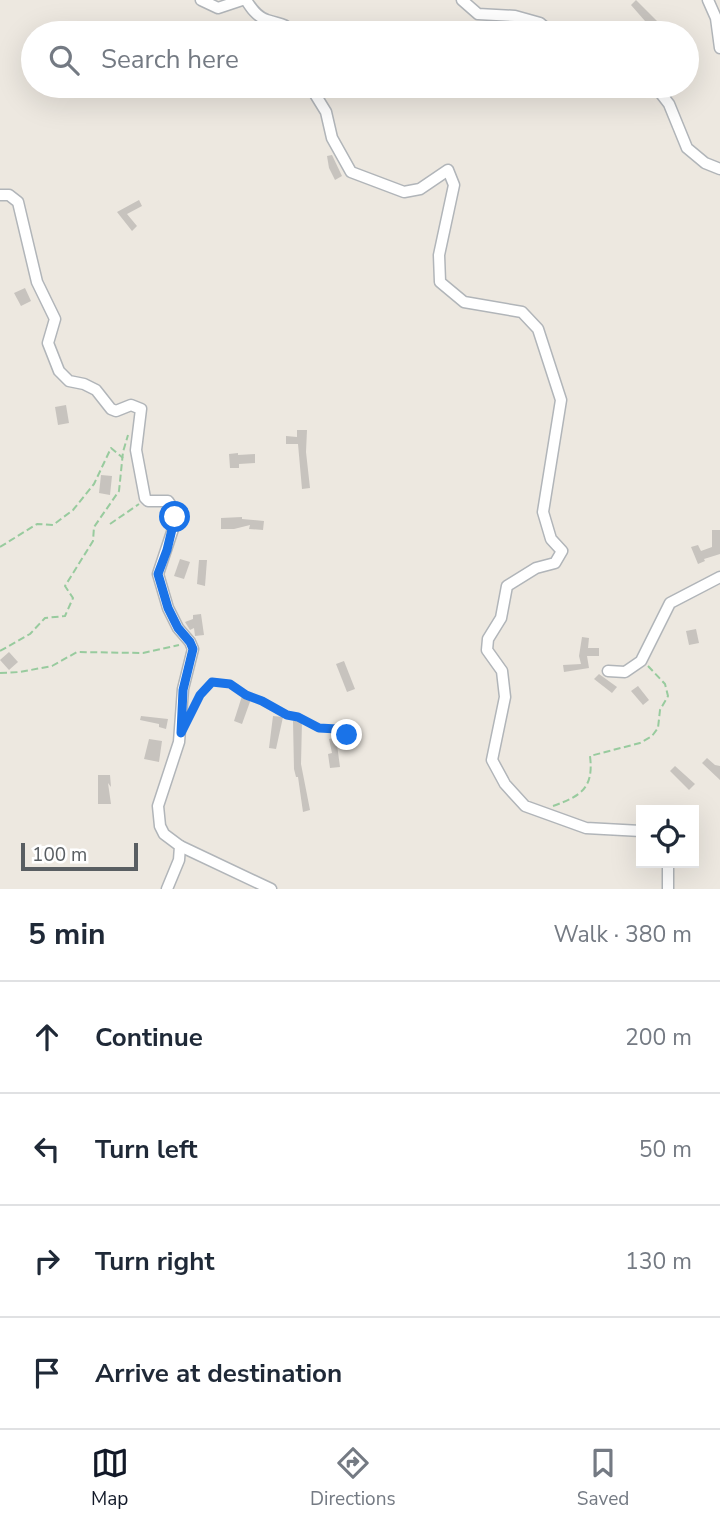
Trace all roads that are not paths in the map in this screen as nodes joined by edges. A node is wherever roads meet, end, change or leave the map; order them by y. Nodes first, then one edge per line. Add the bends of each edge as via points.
1 (201, 0) edge
2 (244, 0) edge
3 (462, 0) edge
4 (708, 0) edge
5 (272, 21) edge
6 (533, 21) edge
7 (720, 48) edge
8 (317, 98) edge
9 (664, 98) edge
10 (720, 169) edge
11 (0, 195) edge
12 (720, 577) edge
13 (608, 671) dead end
14 (636, 831) edge
15 (180, 846) junction
16 (668, 868) edge
17 (167, 889) edge
18 (271, 889) edge
19 (668, 889) edge

1 - 2 street via 218,8
2 - 5 street via 254,12
3 - 6 street via 478,14
4 - 7 street
8 - 14 street via 332,138 352,172 404,192 421,189 448,170 454,185 439,255 440,282 464,302 522,312 538,329 561,400 543,512 551,540 562,551 555,564 536,568 507,586 501,618 488,639 486,650 502,671 505,697 492,760 525,806 586,828
9 - 10 street via 687,148
11 - 15 street via 18,202 37,282 55,319 48,343 59,371 69,381 96,390 111,409 131,405 141,409 136,450 145,498 167,501 175,510 158,574 168,608 193,649 183,690 181,733 158,806 164,834
12 - 13 street via 670,603 641,661 625,672
15 - 17 street
15 - 18 street
16 - 19 street

